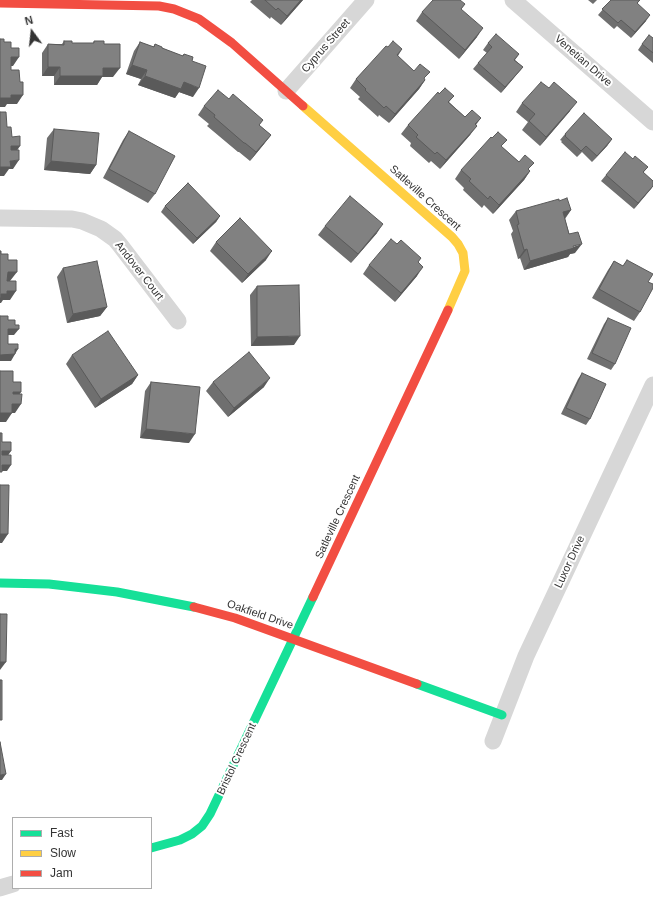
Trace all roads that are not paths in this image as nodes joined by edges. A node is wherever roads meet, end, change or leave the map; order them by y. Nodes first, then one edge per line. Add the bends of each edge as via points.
1 (366, 0) edge
2 (513, 0) edge
3 (0, 3) edge
4 (286, 91) junction
5 (653, 122) edge
6 (0, 218) edge
7 (178, 321) dead end
8 (653, 385) edge
9 (0, 583) edge
10 (293, 639) junction
11 (502, 715) junction
12 (492, 741) dead end
13 (152, 848) edge
14 (12, 884) edge
15 (0, 888) edge

1 - 4 street, Cyprus Street
2 - 5 street, Venetian Drive
3 - 4 street, Satleville Crescent via 159,6 174,9 199,19 213,29
4 - 10 street, Satleville Crescent via 452,237 466,262 462,280
6 - 7 street, Andover Court via 72,219 101,229 115,239
8 - 11 street, Luxor Drive via 526,656
9 - 10 street, Oakfield Drive via 49,584 147,596 235,618
10 - 11 street, Oakfield Drive
10 - 13 street, Bristol Crescent via 202,826 180,840
11 - 12 street, Luxor Drive
14 - 15 street

